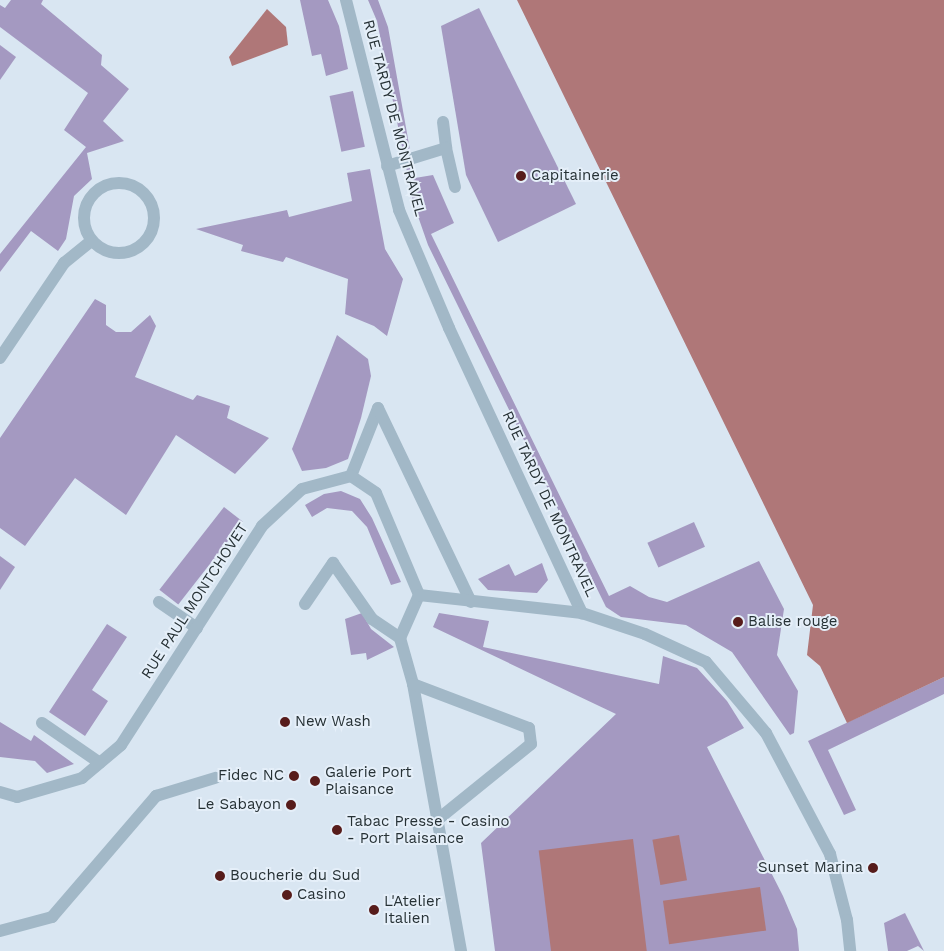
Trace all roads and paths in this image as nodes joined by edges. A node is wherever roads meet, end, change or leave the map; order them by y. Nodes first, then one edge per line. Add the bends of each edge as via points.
1 (346, 0) edge
2 (443, 122) dead end
3 (446, 148) junction
4 (387, 166) junction
5 (455, 187) dead end
6 (91, 241) junction
7 (0, 358) edge
8 (351, 476) junction
9 (418, 594) junction
10 (159, 602) dead end
11 (471, 602) junction
12 (305, 604) dead end
13 (582, 613) junction
14 (197, 628) junction
15 (400, 638) junction
16 (413, 684) junction
17 (42, 723) dead end
18 (100, 762) junction
19 (215, 778) dead end
20 (0, 792) edge
21 (436, 821) junction
22 (0, 931) edge
23 (461, 951) edge
24 (850, 951) edge

1 - 4 street, RUE TARDY DE MONTRAVEL
2 - 3 street
3 - 4 street
3 - 5 street
4 - 13 street, RUE TARDY DE MONTRAVEL via 399,210 449,328
6 - 6 street via 111,253 122,254 143,245 150,236 154,213 144,193 122,182 100,188 90,196 83,218
6 - 7 street via 64,263
8 - 9 street via 376,493
8 - 11 street via 378,408
8 - 14 street, RUE PAUL MONTCHOVET via 302,489 262,526
9 - 11 street
9 - 15 street
10 - 14 street
11 - 13 street
12 - 15 street via 333,563 372,620
13 - 24 street, RUE TARDY DE MONTRAVEL via 645,634 706,662 766,733 830,854 847,920
14 - 18 street, RUE PAUL MONTCHOVET via 121,745
15 - 16 street
16 - 21 street
16 - 21 street via 529,728 531,744
17 - 18 street
18 - 20 street, RUE PAUL MONTCHOVET via 82,778 17,797
19 - 22 street via 156,796 52,917
21 - 23 street

